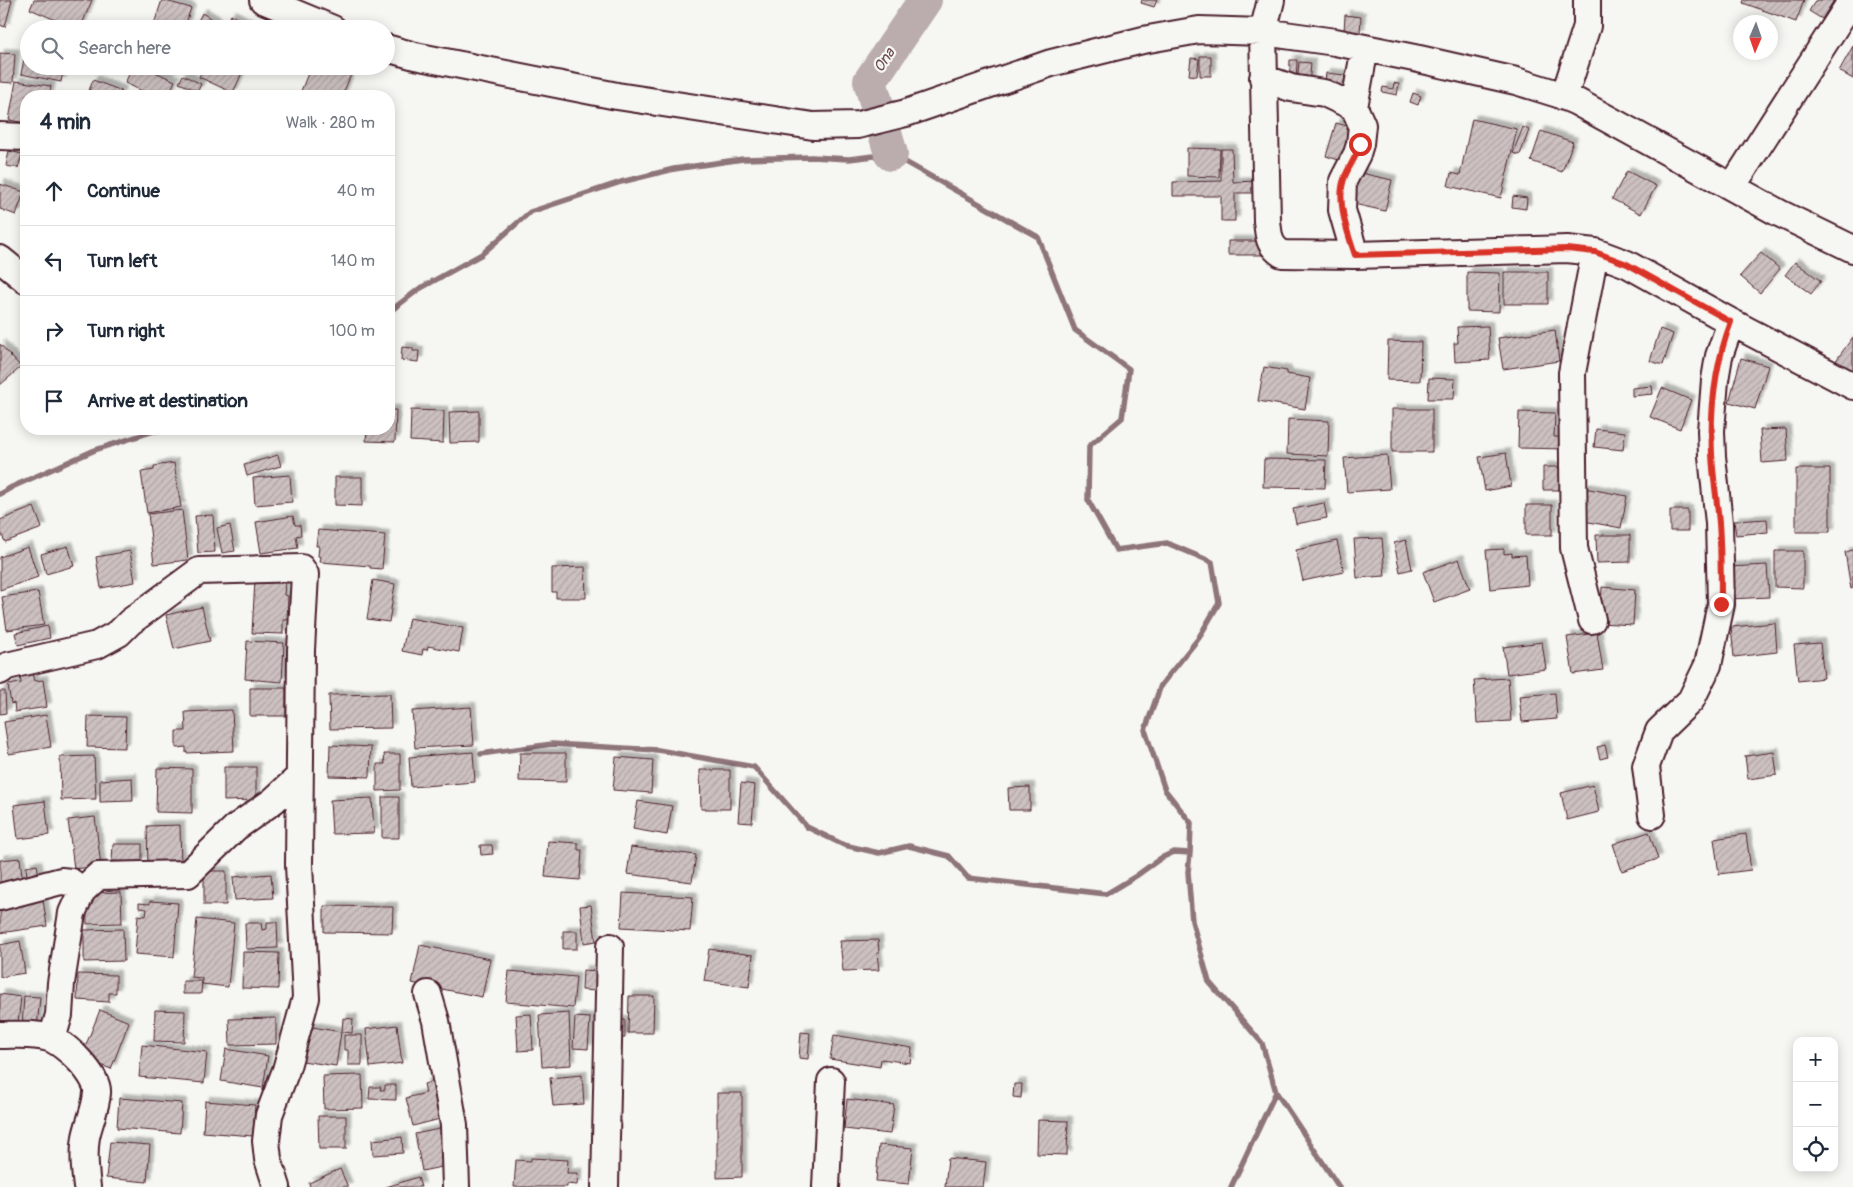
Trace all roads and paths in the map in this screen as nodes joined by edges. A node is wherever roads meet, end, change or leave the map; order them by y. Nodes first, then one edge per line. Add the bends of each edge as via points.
1 (263, 0) edge
2 (1271, 0) edge
3 (1587, 0) edge
4 (1852, 0) edge
5 (311, 20) edge
6 (1263, 32) junction
7 (1365, 48) junction
8 (395, 50) edge
9 (1263, 78) junction
10 (1564, 97) junction
11 (1354, 107) junction
12 (0, 136) edge
13 (20, 137) edge
14 (1732, 187) junction
15 (1853, 249) edge
16 (1595, 252) junction
17 (1355, 255) junction
18 (0, 259) edge
19 (20, 275) edge
20 (1731, 322) junction
21 (1853, 386) edge
22 (1592, 620) dead end
23 (0, 671) edge
24 (300, 777) junction
25 (1652, 815) dead end
26 (82, 891) junction
27 (0, 897) edge
28 (610, 947) dead end
29 (428, 994) dead end
30 (0, 1035) edge
31 (52, 1038) junction
32 (831, 1081) dead end
33 (86, 1187) edge
34 (277, 1187) edge
35 (456, 1187) edge
36 (605, 1187) edge
37 (826, 1187) edge

1 - 5 street
2 - 6 street
3 - 10 street via 1587,26
4 - 14 street
6 - 7 street
6 - 8 street via 1199,30 1143,40 1051,63 906,113 858,125 813,126 617,96
6 - 9 street
7 - 10 street via 1516,81
7 - 11 street
9 - 11 street via 1291,88 1324,93
9 - 17 street via 1267,221 1272,247 1282,254
10 - 14 street
11 - 17 street via 1362,125 1362,134 1357,154 1343,181 1342,210
12 - 13 street
14 - 15 street
16 - 17 street via 1567,249
16 - 20 street via 1627,264
16 - 22 street via 1572,373 1574,548
18 - 19 street
20 - 21 street
20 - 25 street via 1719,356 1711,431 1719,523 1721,604 1708,665 1691,700 1659,731 1646,766
23 - 24 street via 7,666 102,642 119,633 199,571 301,568 305,574
24 - 26 street via 235,828 188,874 98,876
24 - 34 street via 299,865 306,998 286,1070 268,1115 268,1159
26 - 27 street via 72,882 60,881
26 - 31 street via 72,914 59,1015
28 - 36 street
29 - 35 street via 436,1020 454,1125
30 - 31 street via 32,1034
31 - 33 street via 81,1061 94,1077 98,1091 86,1138
32 - 37 street

